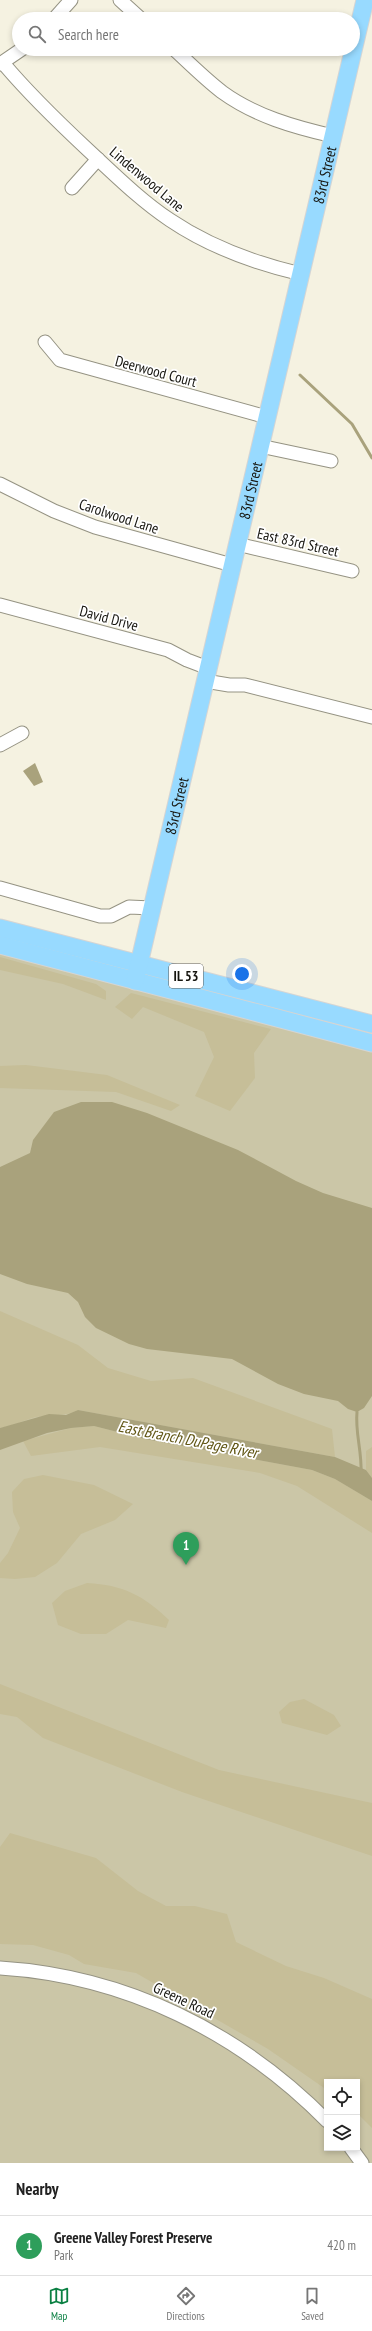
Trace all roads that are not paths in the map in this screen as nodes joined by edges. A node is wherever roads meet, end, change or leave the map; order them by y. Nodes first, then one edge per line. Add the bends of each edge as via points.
1 (71, 0) edge
2 (120, 0) edge
3 (364, 2) edge
4 (60, 12) edge
5 (133, 12) edge
6 (360, 19) edge
7 (12, 56) edge
8 (182, 56) edge
9 (352, 56) edge
10 (1, 63) edge
11 (333, 136) junction
12 (98, 159) junction
13 (72, 188) dead end
14 (301, 274) junction
15 (44, 342) dead end
16 (267, 418) junction
17 (260, 446) junction
18 (331, 461) dead end
19 (0, 484) edge
20 (237, 544) junction
21 (232, 565) junction
22 (352, 571) dead end
23 (0, 605) edge
24 (207, 674) junction
25 (372, 717) edge
26 (22, 733) dead end
27 (0, 745) edge
28 (0, 888) edge
29 (152, 908) junction
30 (0, 928) edge
31 (0, 945) edge
32 (137, 973) junction
33 (372, 1024) edge
34 (372, 1043) edge
35 (0, 1968) edge
36 (324, 2118) edge
37 (353, 2151) edge
38 (362, 2163) edge

1 - 4 street
2 - 5 street
3 - 6 main road, 83rd Street
7 - 10 street
8 - 11 street via 222,92 249,108 288,125
9 - 11 main road, 83rd Street
10 - 12 street, Lindenwood Lane via 34,100
11 - 14 main road, 83rd Street
12 - 13 street
12 - 14 street, Lindenwood Lane via 152,207 190,233 238,256
14 - 16 main road, 83rd Street
15 - 16 street, Deerwood Court via 60,360
16 - 17 main road, 83rd Street
17 - 18 street
17 - 20 main road, 83rd Street
19 - 21 street, Carolwood Lane via 54,511 95,527
20 - 21 main road, 83rd Street
20 - 22 street, East 83rd Street
21 - 24 main road, 83rd Street
23 - 24 street, David Drive via 164,649
24 - 25 street, David Drive via 229,685 245,685
24 - 29 main road, 83rd Street
26 - 27 street
28 - 29 street via 100,916 111,916 129,907
29 - 32 main road, 83rd Street
30 - 32 main road, IL 53
31 - 32 main road, IL 53
32 - 33 main road, IL 53 via 275,997
32 - 34 main road, IL 53
35 - 36 street, Greene Road via 48,1973 106,1986 183,2015 259,2061
37 - 38 street

